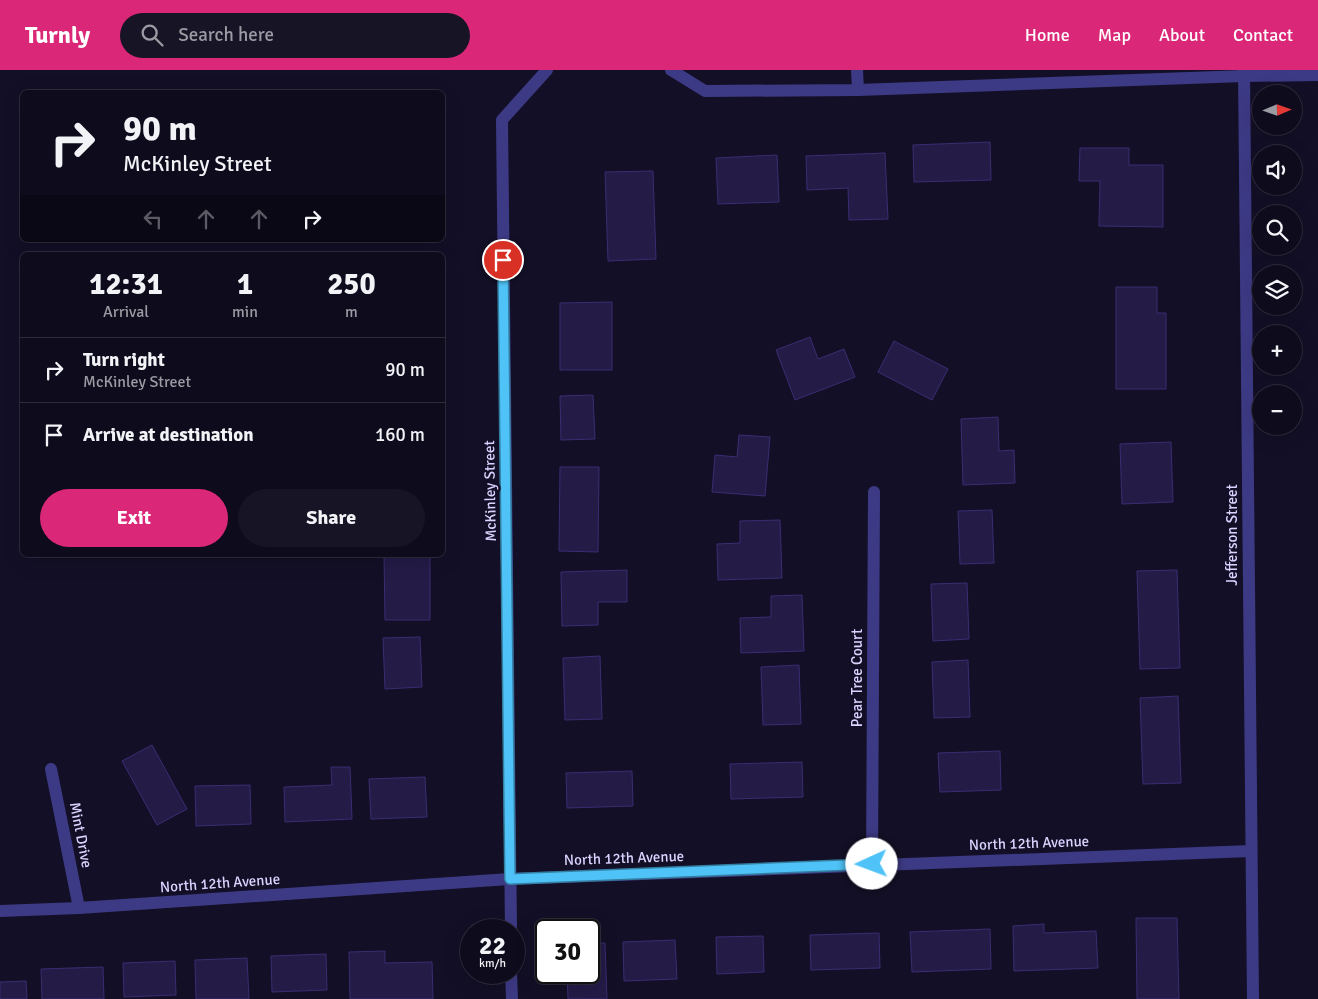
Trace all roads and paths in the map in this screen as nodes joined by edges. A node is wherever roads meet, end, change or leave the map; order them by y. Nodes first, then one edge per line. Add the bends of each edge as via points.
1 (548, 70) edge
2 (671, 70) edge
3 (857, 70) edge
4 (1244, 73) edge
5 (1318, 75) edge
6 (858, 90) junction
7 (874, 492) dead end
8 (52, 769) dead end
9 (1250, 851) junction
10 (872, 864) junction
11 (510, 879) junction
12 (79, 908) junction
13 (0, 911) edge
14 (511, 919) edge
15 (511, 984) edge
16 (512, 999) edge
17 (1253, 999) edge

1 - 11 street, McKinley Street via 502,120
2 - 6 street via 705,91
3 - 6 street
4 - 5 street
4 - 6 street
4 - 9 street, Jefferson Street
7 - 10 street, Pear Tree Court
8 - 12 street, Mint Drive
9 - 10 street, North 12th Avenue
9 - 17 street, Jefferson Street
10 - 11 street, North 12th Avenue
11 - 12 street, North 12th Avenue
11 - 14 street, McKinley Street
12 - 13 street, North 12th Avenue
15 - 16 street

